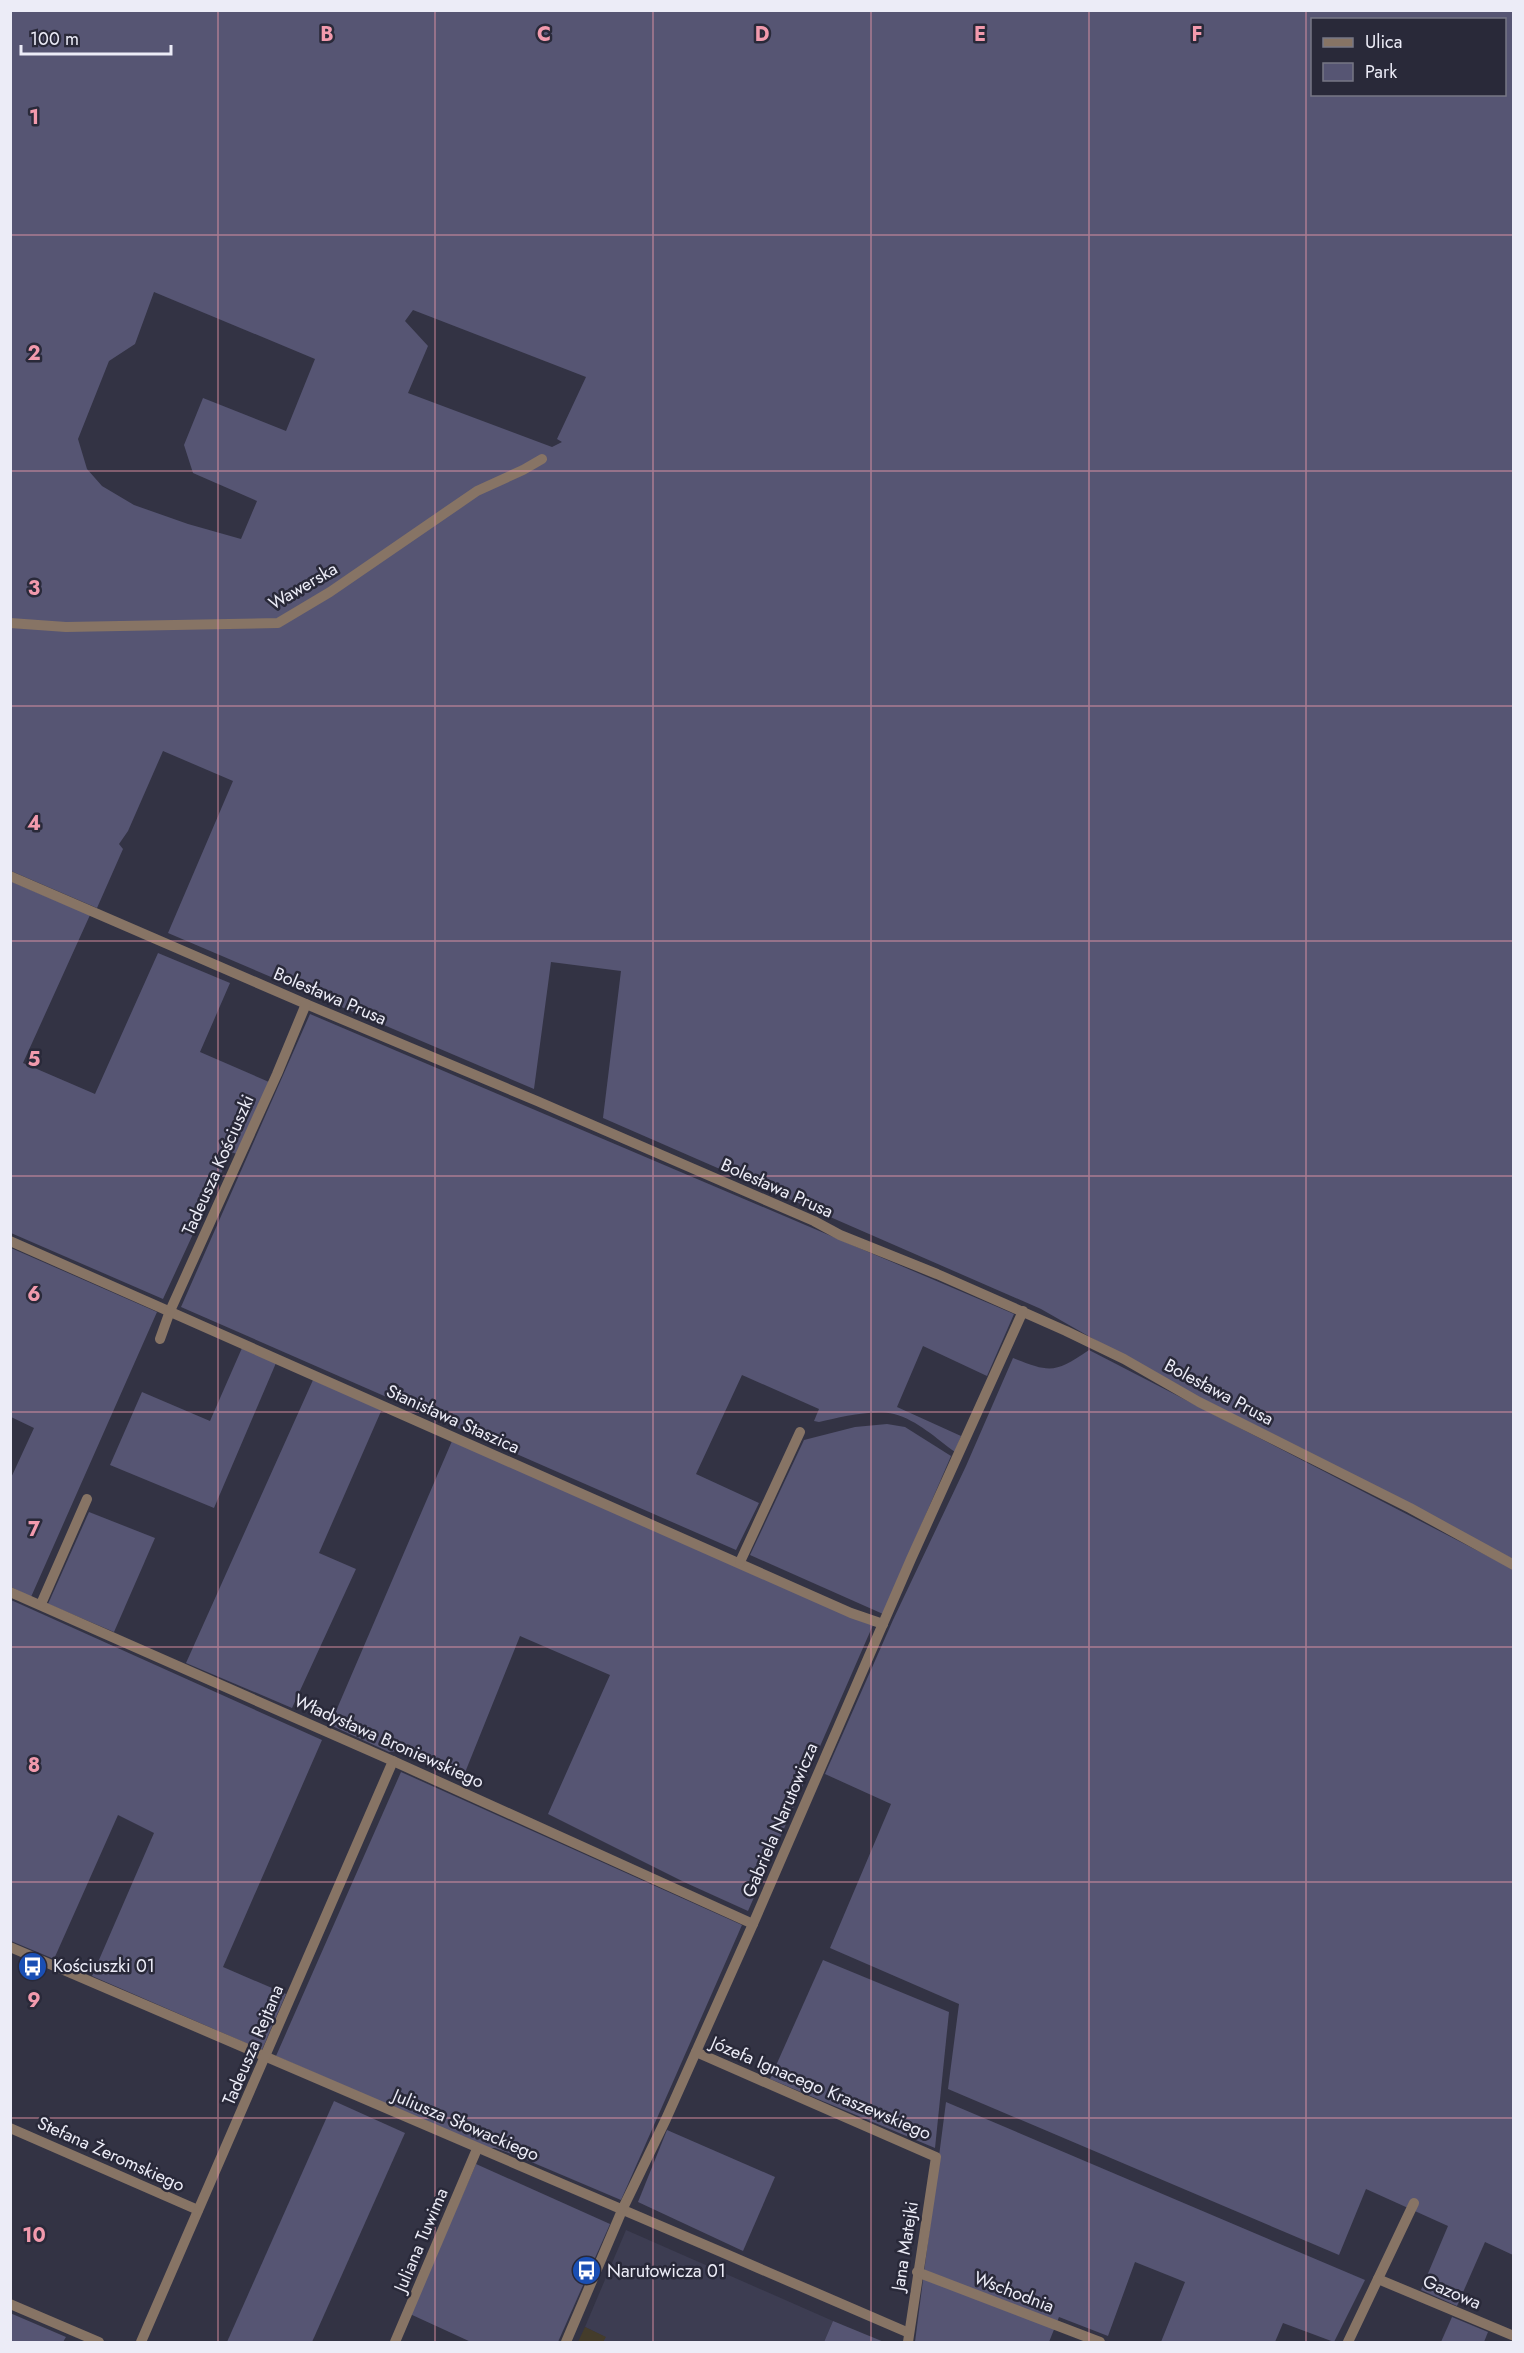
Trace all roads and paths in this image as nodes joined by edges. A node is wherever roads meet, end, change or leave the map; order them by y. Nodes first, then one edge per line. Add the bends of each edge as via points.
1 (542, 459) dead end
2 (10, 623) edge
3 (10, 876) edge
4 (306, 1004) junction
5 (10, 1241) edge
6 (170, 1311) junction
7 (1023, 1311) junction
8 (160, 1339) dead end
9 (800, 1432) dead end
10 (87, 1498) dead end
11 (740, 1562) junction
12 (1514, 1565) edge
13 (10, 1592) edge
14 (41, 1604) junction
15 (883, 1624) junction
16 (393, 1761) junction
17 (753, 1924) junction
18 (10, 1947) edge
19 (696, 2052) junction
20 (266, 2058) junction
21 (10, 2128) edge
22 (477, 2149) junction
23 (934, 2155) joint
24 (1414, 2203) dead end
25 (623, 2208) junction
26 (198, 2210) junction
27 (917, 2272) junction
28 (1377, 2279) junction
29 (10, 2304) edge
30 (1514, 2336) edge
31 (71, 2337) edge
32 (908, 2338) edge
33 (99, 2343) edge
34 (141, 2343) edge
35 (395, 2343) edge
36 (566, 2343) edge
37 (1100, 2343) edge
38 (1348, 2343) edge

1 - 2 street, Wawerska via 477,491 278,623 66,627
3 - 4 street, Bolesława Prusa
4 - 6 street, Tadeusza Kościuszki
4 - 7 street, Bolesława Prusa
5 - 6 street, Stanisława Staszica
6 - 8 street, Tadeusza Kościuszki
6 - 11 street, Stanisława Staszica
7 - 12 street, Bolesława Prusa via 1124,1359
7 - 15 street, Gabriela Narutowicza
9 - 11 street
10 - 14 street
11 - 15 street, Stanisława Staszica
13 - 14 street, Władysława Broniewskiego
14 - 16 street, Władysława Broniewskiego
15 - 17 street, Gabriela Narutowicza
16 - 17 street, Władysława Broniewskiego
16 - 20 street, Tadeusza Rejtana
17 - 19 street, Gabriela Narutowicza
18 - 20 street, Juliusza Słowackiego
19 - 23 street, Józefa Ignacego Kraszewskiego
19 - 25 street, Gabriela Narutowicza
20 - 22 street, Juliusza Słowackiego
20 - 26 street, Tadeusza Rejtana
21 - 26 street, Stefana Żeromskiego
22 - 25 street, Juliusza Słowackiego
22 - 35 street, Juliana Tuwima
23 - 27 street, Jana Matejki via 936,2164
24 - 28 street
25 - 32 street, Juliusza Słowackiego
25 - 36 street, Gabriela Narutowicza
26 - 34 street, Tadeusza Rejtana
27 - 32 street, Jana Matejki
27 - 37 street, Wschodnia
28 - 30 street, Gazowa
28 - 38 street
29 - 31 street
31 - 33 street

